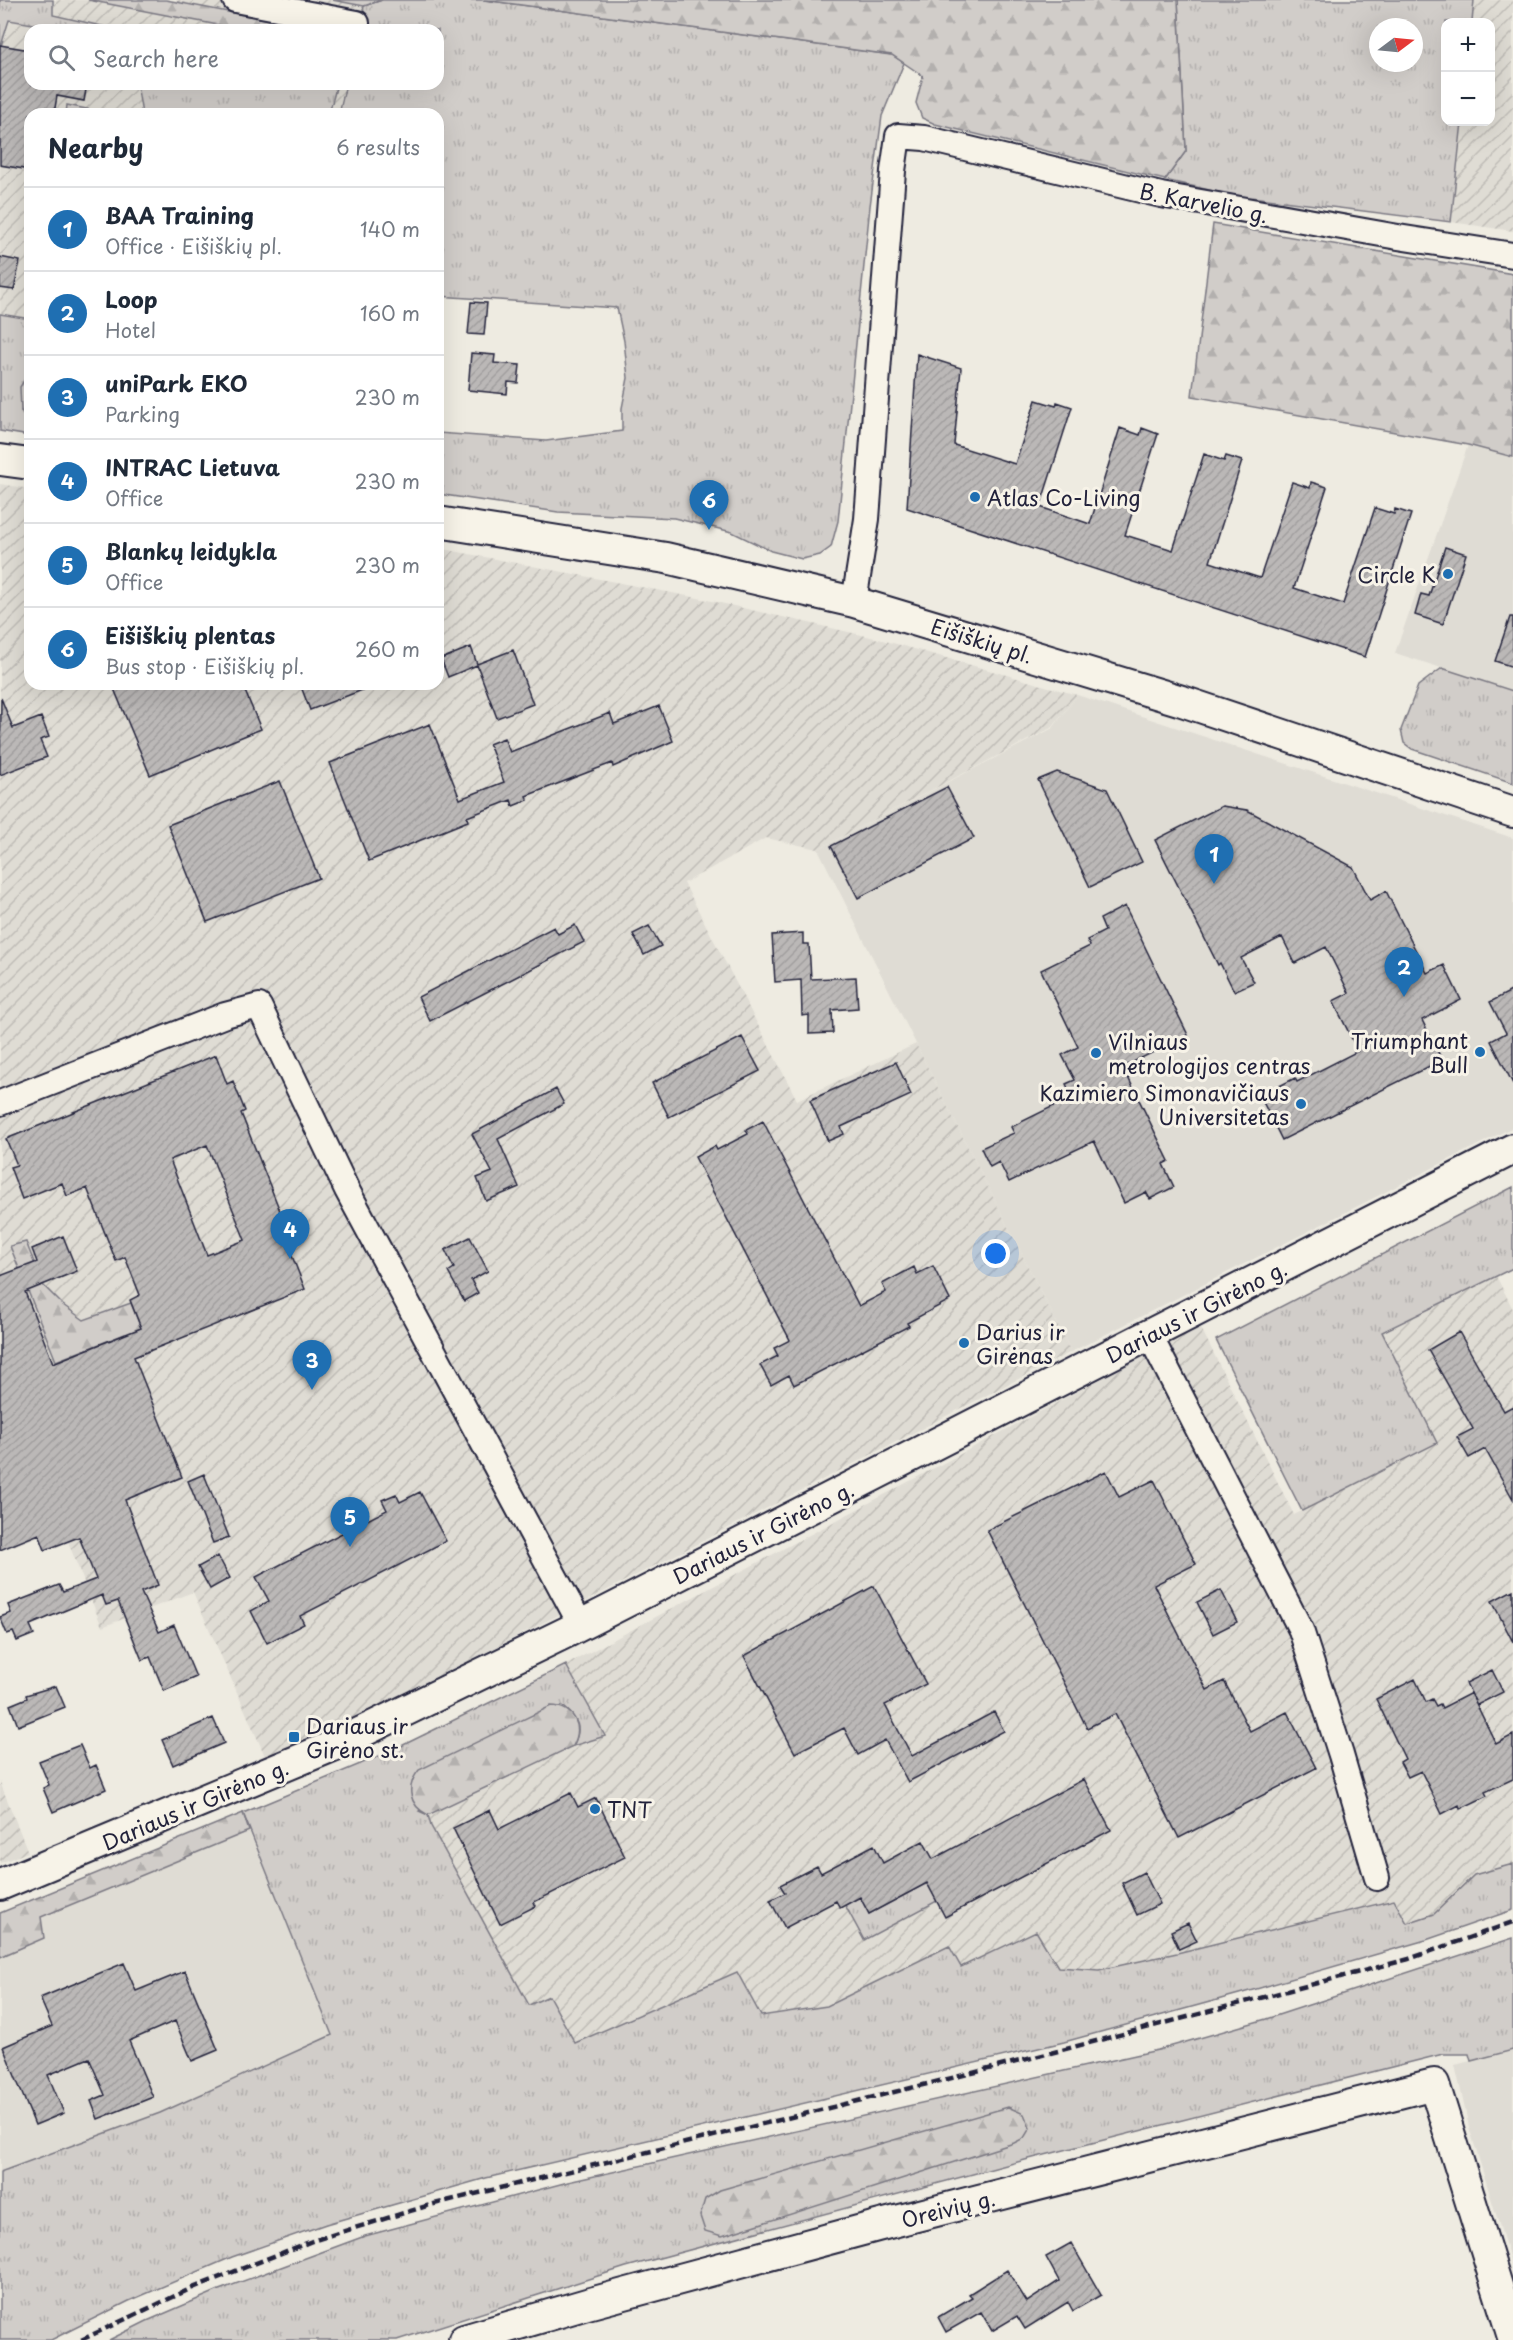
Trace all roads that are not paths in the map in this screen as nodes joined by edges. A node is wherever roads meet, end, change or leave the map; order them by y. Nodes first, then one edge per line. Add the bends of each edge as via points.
1 (236, 0) edge
2 (357, 23) dead end
3 (1513, 255) edge
4 (0, 460) edge
5 (24, 463) edge
6 (444, 523) edge
7 (854, 602) junction
8 (1513, 812) edge
9 (0, 1103) edge
10 (1513, 1149) edge
11 (1149, 1334) junction
12 (581, 1625) junction
13 (1377, 1878) dead end
14 (0, 1885) edge
15 (1513, 2337) edge
16 (464, 2340) edge

1 - 2 street
3 - 7 street, B. Karvelio g. via 1161,195 924,138 898,136 867,519
4 - 5 main road
6 - 7 main road, Eišiškių pl. via 666,558
7 - 8 main road, Eišiškių pl. via 1182,701
9 - 12 street via 225,1015 259,1006 347,1190
10 - 11 main road, Dariaus ir Girėno g.
11 - 12 main road, Dariaus ir Girėno g.
11 - 13 street via 1301,1630
12 - 14 main road, Dariaus ir Girėno g. via 335,1745
15 - 16 main road, Oreivių g. via 1434,2084 844,2235

